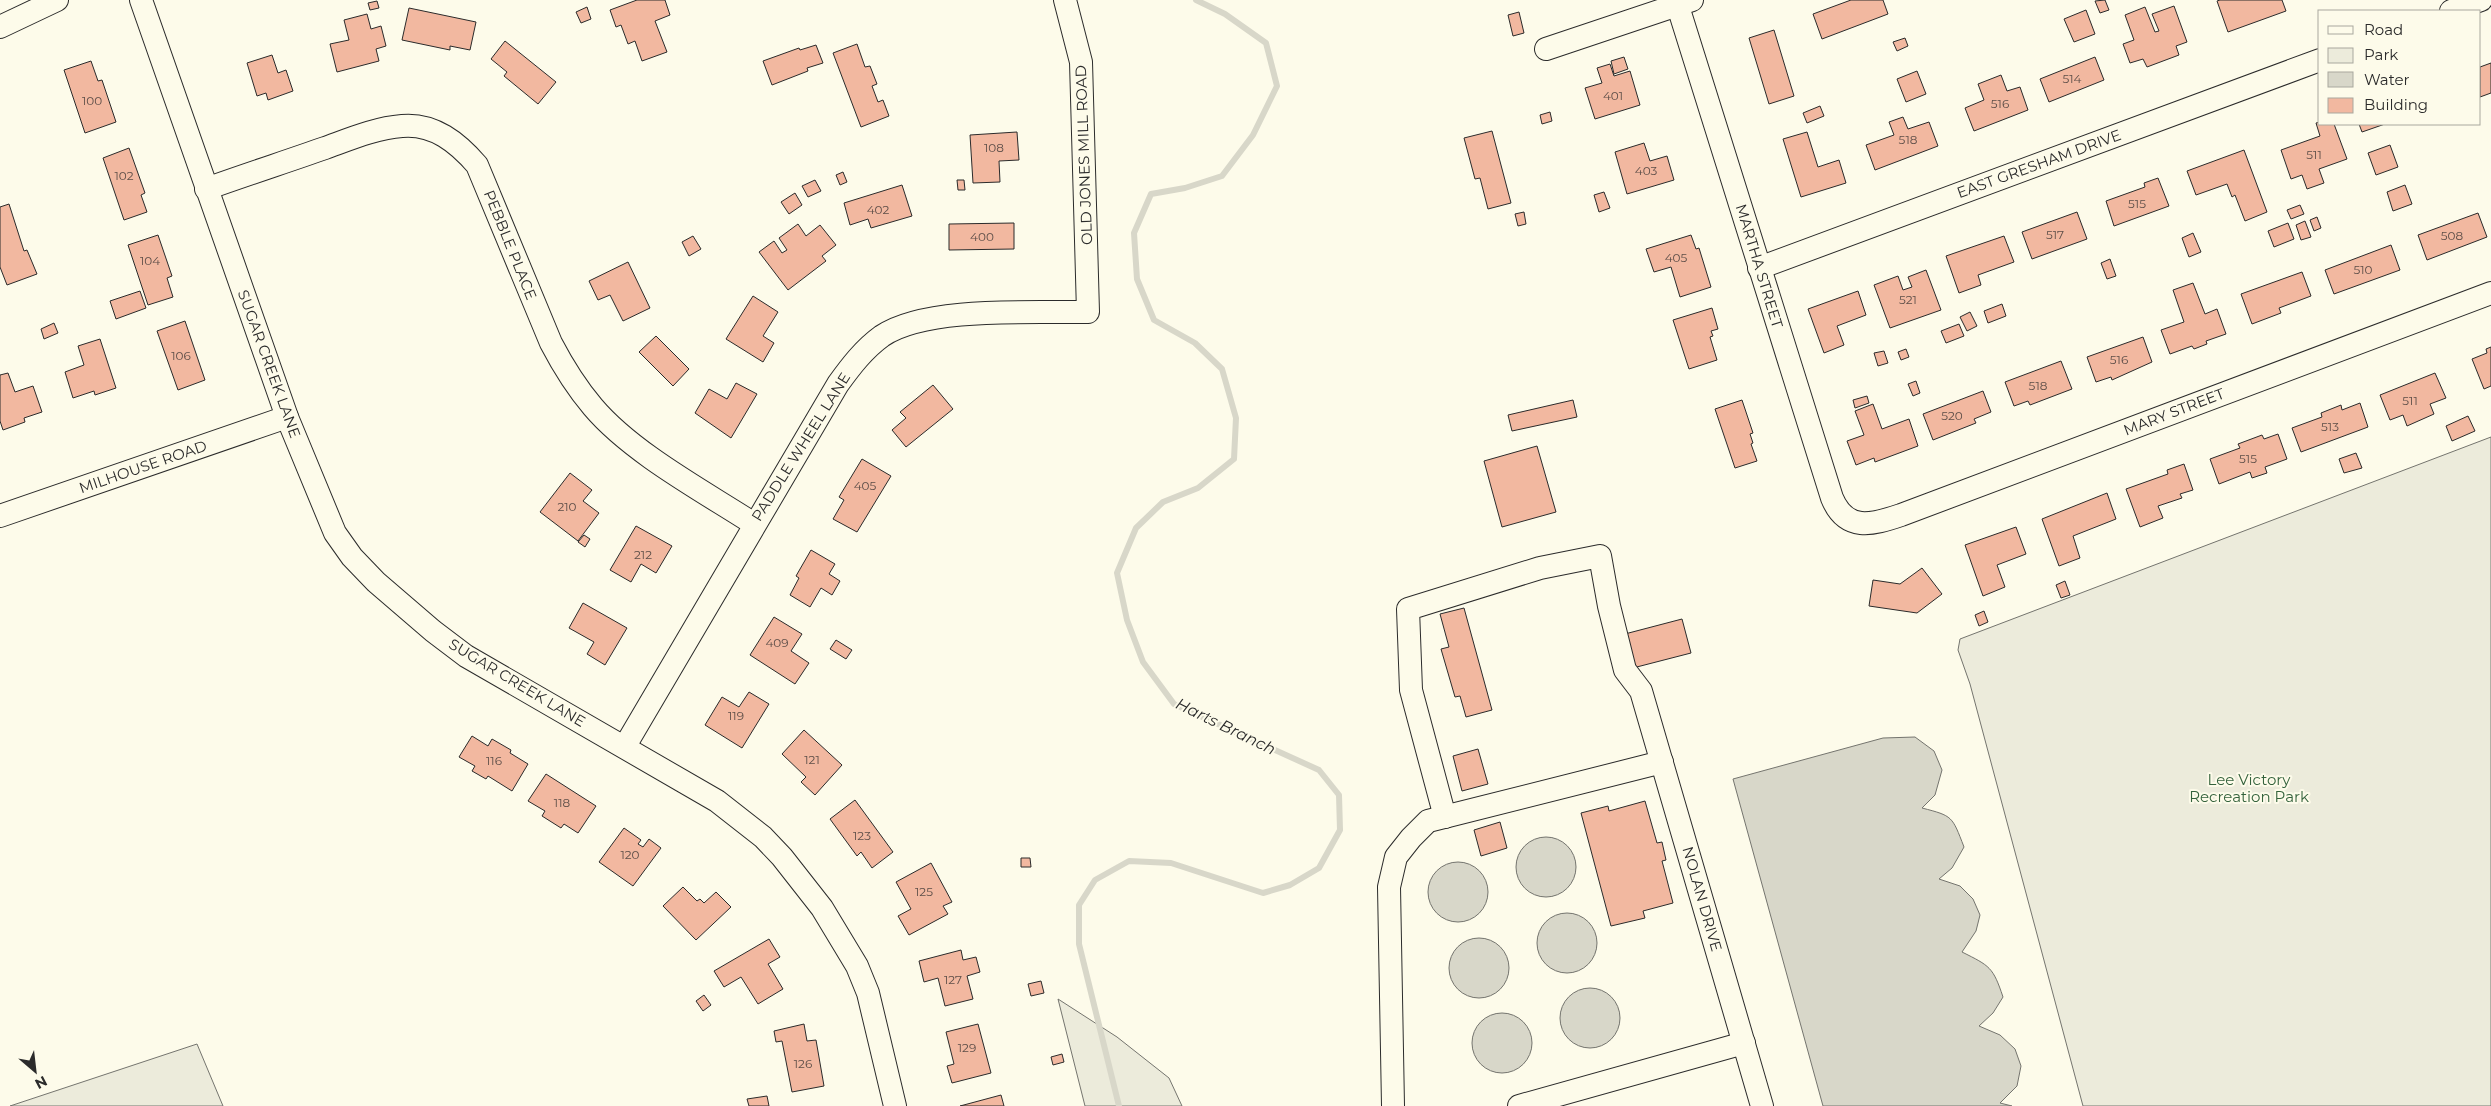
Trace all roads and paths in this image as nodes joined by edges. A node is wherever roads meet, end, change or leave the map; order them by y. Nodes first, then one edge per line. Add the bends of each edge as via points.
1 (57, 0) edge
2 (141, 0) edge
3 (1065, 0) edge
4 (2481, 0) edge
5 (1682, 2) edge
6 (2453, 10) edge
7 (0, 27) edge
8 (1546, 49) dead end
9 (2318, 61) edge
10 (206, 189) junction
11 (1759, 268) junction
12 (2491, 293) edge
13 (1088, 312) joint
14 (287, 417) junction
15 (0, 516) edge
16 (1855, 523) joint
17 (754, 524) junction
18 (625, 746) junction
19 (1662, 762) junction
20 (1445, 817) junction
21 (1744, 1043) junction
22 (895, 1106) edge
23 (1393, 1106) edge
24 (1519, 1106) edge
25 (1762, 1106) edge

1 - 7 street
2 - 10 street, SUGAR CREEK LANE
3 - 13 street, OLD JONES MILL ROAD via 1082,62
4 - 6 street
5 - 8 street
5 - 11 street, MARTHA STREET
9 - 11 street, EAST GRESHAM DRIVE
10 - 14 street, SUGAR CREEK LANE
10 - 17 street, PEBBLE PLACE via 369,133 403,126 428,129 447,136 477,165 551,343 594,408 642,451
11 - 16 street, MARTHA STREET via 1832,498 1839,512
12 - 16 street, MARY STREET via 1901,515 1870,523
13 - 17 street, PADDLE WHEEL LANE via 958,315 927,319 883,336 865,350 838,384
14 - 15 street, MILHOUSE ROAD
14 - 18 street, SUGAR CREEK LANE via 335,533 376,582 466,656
17 - 18 street, PADDLE WHEEL LANE
18 - 22 street, SUGAR CREEK LANE via 731,811 763,837 802,880 858,966 868,993
19 - 20 street
19 - 20 street, NOLAN DRIVE via 1642,691 1625,670 1600,556 1540,568 1408,609 1412,690
19 - 21 street, NOLAN DRIVE
20 - 23 street via 1428,821 1411,838 1396,857 1389,887
21 - 24 street
21 - 25 street, NOLAN DRIVE

